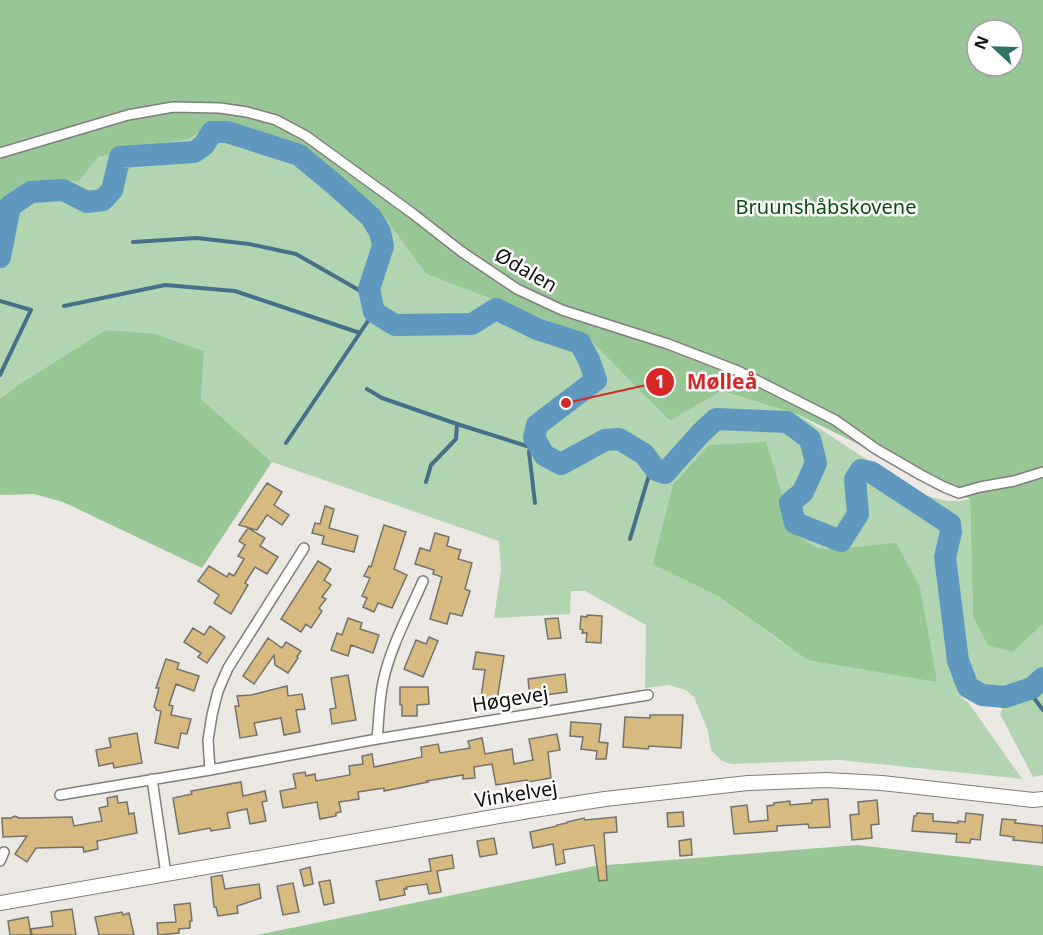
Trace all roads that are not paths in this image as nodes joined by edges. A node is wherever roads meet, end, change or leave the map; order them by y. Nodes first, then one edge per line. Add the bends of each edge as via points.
1 (0, 153) edge
2 (1043, 472) edge
3 (304, 548) dead end
4 (423, 581) dead end
5 (648, 695) dead end
6 (377, 739) junction
7 (210, 770) junction
8 (152, 779) junction
9 (60, 795) dead end
10 (1043, 799) edge
11 (166, 874) junction
12 (0, 903) edge

1 - 2 street, Ødalen via 128,115 173,107 220,108 276,120 306,136 517,289 562,310 738,371 835,420 876,449 944,487 959,493
3 - 7 street via 228,668 218,691 208,740
4 - 6 street via 389,660
5 - 6 street, Høgevej
6 - 7 street, Høgevej
7 - 8 street, Høgevej
8 - 9 street, Høgevej
8 - 11 street
10 - 11 street, Vinkelvej via 882,783 748,783 534,810
11 - 12 street, Vinkelvej

